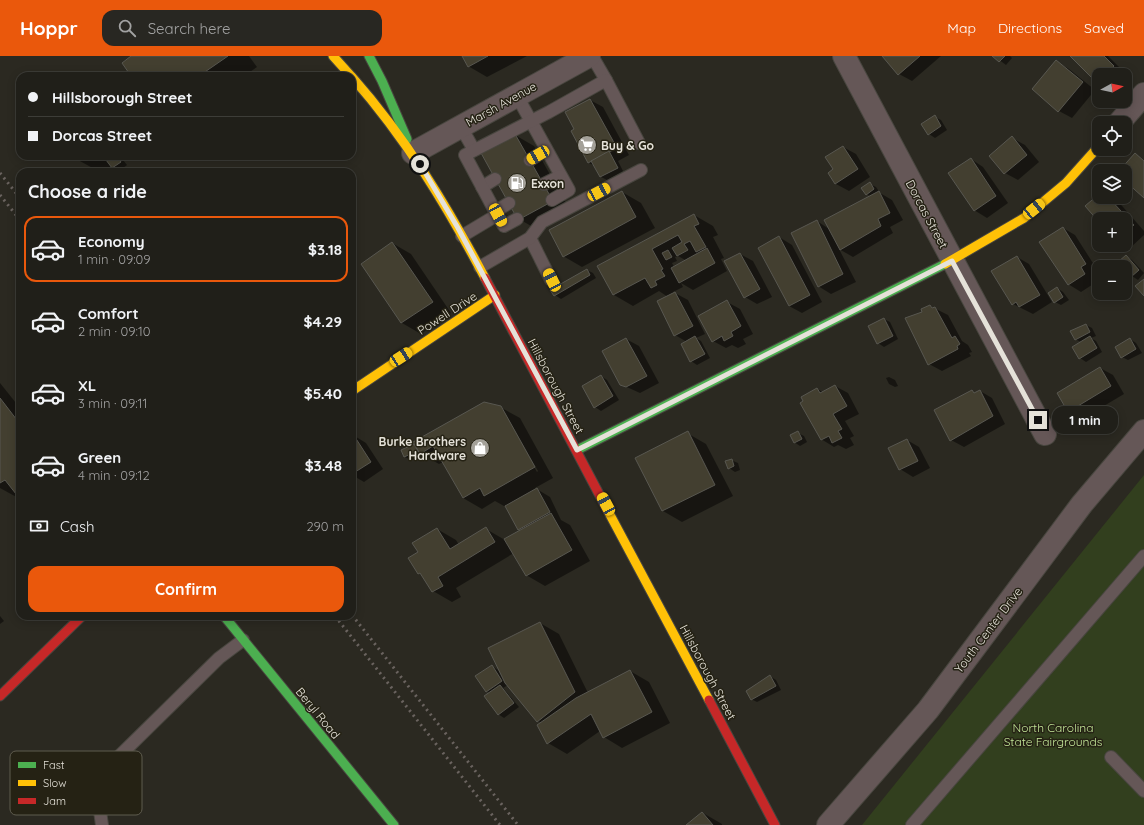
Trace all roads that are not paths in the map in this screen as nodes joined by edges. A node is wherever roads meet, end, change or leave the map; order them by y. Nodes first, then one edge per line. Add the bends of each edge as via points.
1 (333, 56) edge
2 (369, 56) edge
3 (591, 56) edge
4 (844, 56) edge
5 (348, 72) edge
6 (606, 80) junction
7 (356, 81) edge
8 (1144, 94) edge
9 (517, 96) junction
10 (1125, 116) edge
11 (530, 120) junction
12 (461, 126) junction
13 (639, 143) dead end
14 (474, 150) junction
15 (546, 150) junction
16 (413, 153) junction
17 (1092, 154) edge
18 (530, 160) dead end
19 (641, 170) dead end
20 (560, 176) junction
21 (495, 179) dead end
22 (544, 184) dead end
23 (482, 187) junction
24 (552, 200) dead end
25 (509, 204) dead end
26 (497, 213) junction
27 (518, 219) dead end
28 (462, 236) junction
29 (530, 238) junction
30 (952, 261) junction
31 (480, 267) junction
32 (552, 280) dead end
33 (495, 295) junction
34 (356, 388) edge
35 (1144, 431) edge
36 (1045, 434) dead end
37 (577, 450) junction
38 (1144, 556) edge
39 (78, 620) edge
40 (227, 620) edge
41 (243, 640) junction
42 (0, 696) edge
43 (125, 751) edge
44 (1111, 757) dead end
45 (1144, 791) edge
46 (101, 815) edge
47 (102, 825) edge
48 (394, 825) edge
49 (775, 825) edge
50 (828, 825) edge
51 (912, 825) edge

1 - 5 street, Hillsborough Street
2 - 16 street
3 - 6 lane
3 - 9 street, Marsh Avenue
4 - 30 street, Dorcas Street
6 - 11 lane
6 - 13 lane
7 - 16 street, Hillsborough Street
8 - 10 street
9 - 11 lane
9 - 12 street, Marsh Avenue
11 - 14 lane
11 - 15 lane
12 - 14 lane
12 - 16 street, Marsh Avenue
14 - 23 lane via 465,155
15 - 18 lane
15 - 20 lane
16 - 28 street, Hillsborough Street
17 - 30 street via 1066,183 1024,218
19 - 29 lane via 542,222
20 - 22 lane
20 - 24 lane via 569,190
21 - 23 lane
23 - 26 lane
25 - 26 lane
26 - 27 lane via 504,226
26 - 28 lane
28 - 31 street, Hillsborough Street
29 - 31 lane
29 - 32 lane
30 - 36 street, Dorcas Street
30 - 37 street
31 - 33 street, Hillsborough Street
33 - 34 street, Powell Drive
33 - 37 street, Hillsborough Street
35 - 50 street, Youth Center Drive via 1082,504 928,710
37 - 49 street, Hillsborough Street
38 - 51 lane
39 - 42 street
40 - 41 street, Beryl Road
41 - 43 lane via 220,658
41 - 48 street, Beryl Road
44 - 45 lane
46 - 47 lane

